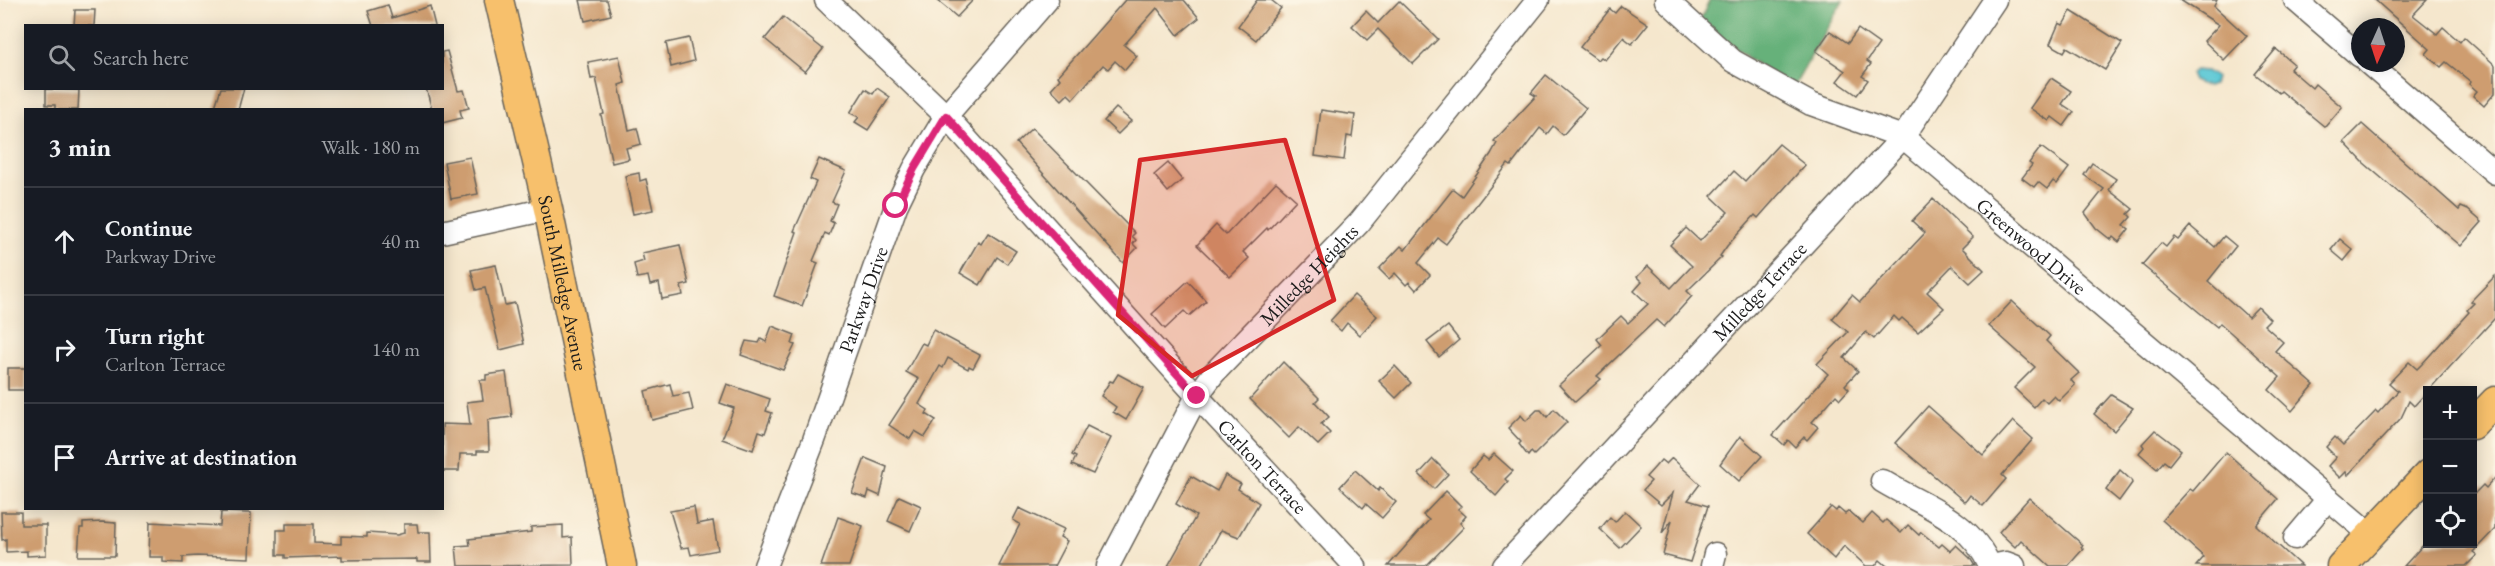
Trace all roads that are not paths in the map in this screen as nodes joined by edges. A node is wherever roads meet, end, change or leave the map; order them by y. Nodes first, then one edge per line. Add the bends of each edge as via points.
1 (499, 0) edge
2 (826, 0) edge
3 (1047, 0) edge
4 (1538, 0) edge
5 (1666, 0) edge
6 (1995, 0) edge
7 (2295, 0) edge
8 (2351, 48) edge
9 (2378, 72) edge
10 (946, 116) junction
11 (1903, 136) junction
12 (2495, 173) edge
13 (548, 209) junction
14 (444, 232) edge
15 (1197, 396) junction
16 (2495, 401) edge
17 (2477, 420) edge
18 (2423, 478) edge
19 (1882, 482) dead end
20 (2328, 498) junction
21 (2371, 535) junction
22 (2295, 538) dead end
23 (622, 566) edge
24 (765, 566) edge
25 (1108, 566) edge
26 (1355, 566) edge
27 (1504, 566) edge
28 (1990, 566) edge
29 (2014, 566) edge
30 (2341, 566) edge

1 - 13 main road, South Milledge Avenue
2 - 10 street, Carlton Terrace
3 - 10 street, Parkway Drive
4 - 15 street, Milledge Heights via 1359,223 1214,373
5 - 11 street, Greenwood Drive via 1733,61 1811,104
6 - 11 street, Milledge Terrace
7 - 8 street
9 - 12 street
10 - 15 street, Carlton Terrace
10 - 24 street, Parkway Drive via 896,206
11 - 20 street, Greenwood Drive
11 - 27 street, Milledge Terrace
13 - 14 street
13 - 23 main road, South Milledge Avenue
15 - 25 street, Milledge Heights
15 - 26 street, Carlton Terrace
16 - 17 main road
18 - 21 main road
19 - 28 street via 1950,518 1978,546
20 - 21 street, Greenwood Drive
20 - 22 street
21 - 30 main road
28 - 29 street

